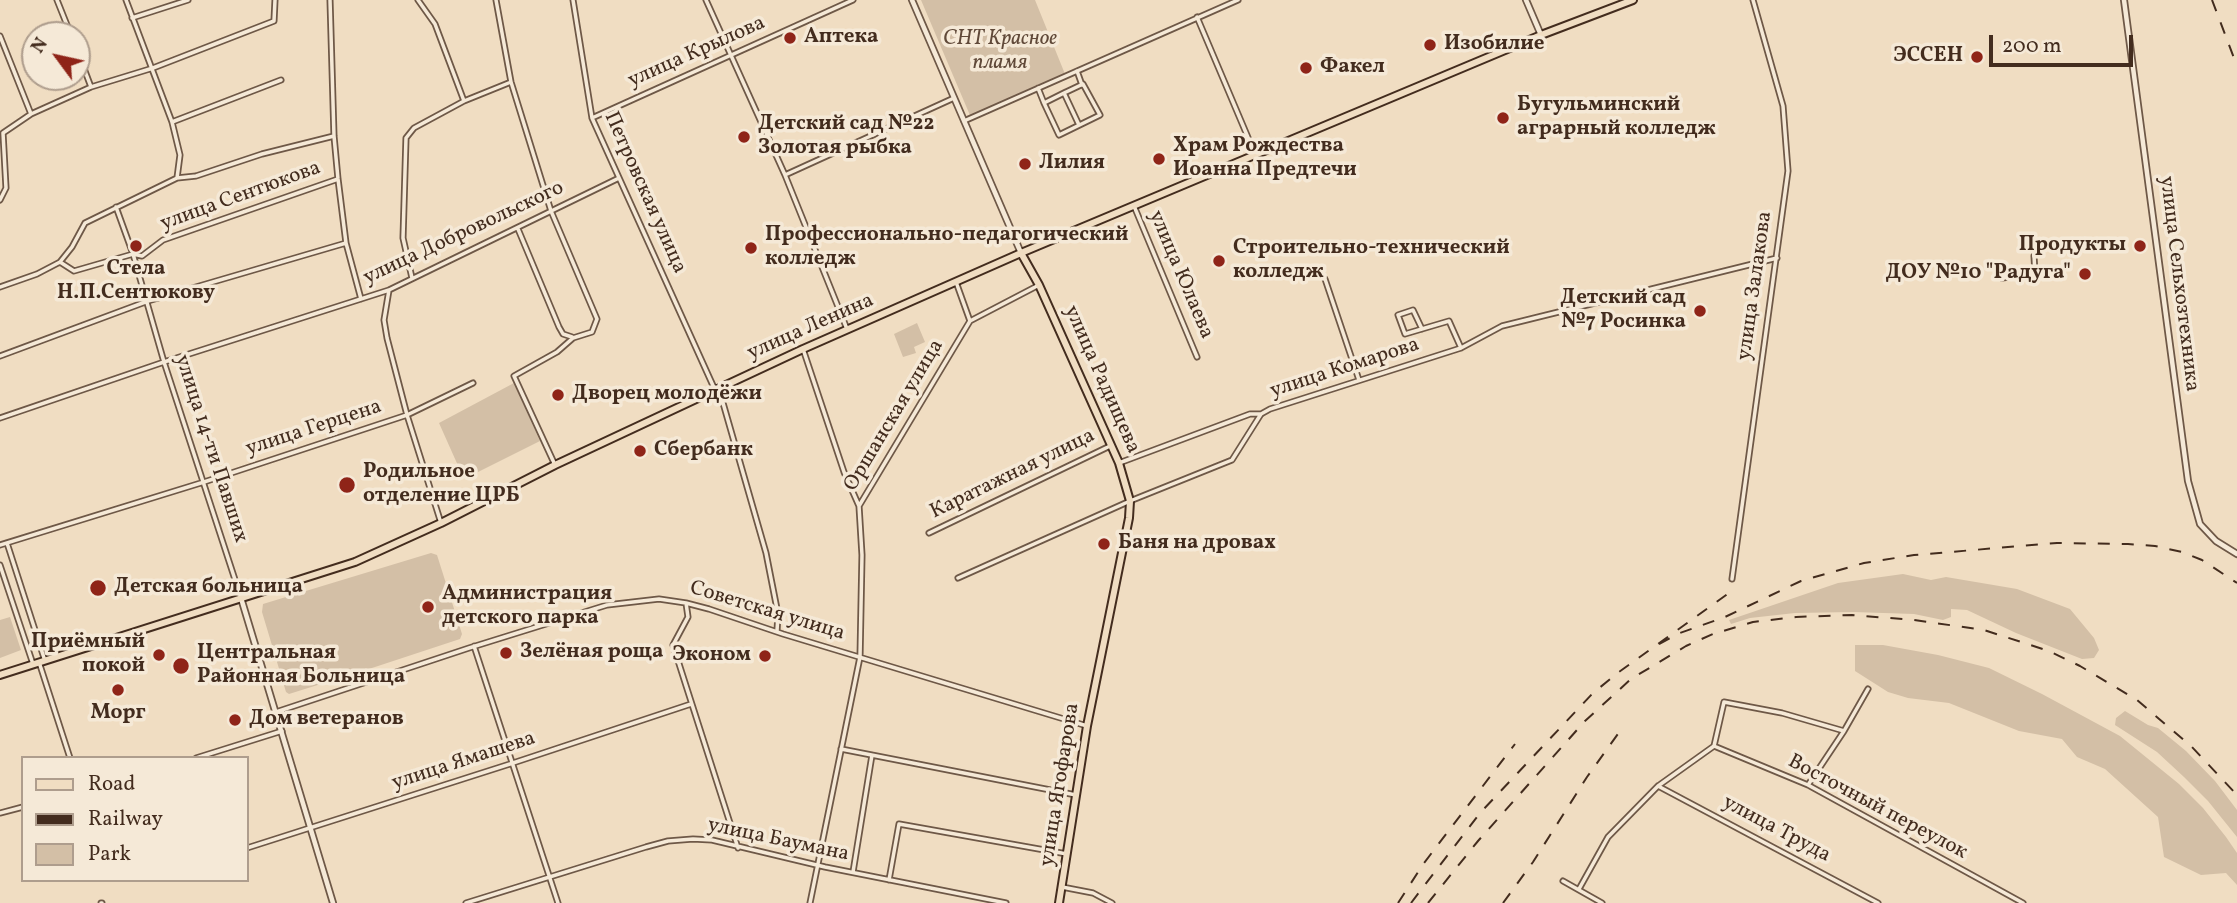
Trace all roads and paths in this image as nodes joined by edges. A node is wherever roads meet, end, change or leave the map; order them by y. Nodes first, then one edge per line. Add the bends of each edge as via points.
1 (57, 0) edge
2 (126, 0) edge
3 (188, 0) edge
4 (275, 0) edge
5 (330, 0) edge
6 (418, 0) edge
7 (496, 0) edge
8 (573, 0) edge
9 (706, 0) edge
10 (853, 0) edge
11 (912, 0) edge
12 (1238, 0) edge
13 (1526, 0) edge
14 (1633, 0) edge
15 (1753, 0) edge
16 (2124, 0) edge
17 (1197, 17) junction
18 (132, 18) junction
19 (65, 21) edge
20 (1541, 35) junction
21 (0, 36) edge
22 (732, 53) junction
23 (153, 68) junction
24 (1077, 71) junction
25 (281, 80) dead end
26 (511, 82) junction
27 (1083, 84) junction
28 (91, 87) edge
29 (1038, 88) junction
30 (82, 91) edge
31 (1064, 93) junction
32 (954, 98) junction
33 (464, 101) junction
34 (1044, 103) junction
35 (31, 114) junction
36 (592, 118) junction
37 (964, 121) junction
38 (172, 122) junction
39 (1079, 125) junction
40 (334, 136) junction
41 (1255, 156) junction
42 (785, 176) junction
43 (177, 178) junction
44 (619, 178) junction
45 (338, 179) junction
46 (0, 200) edge
47 (1134, 206) junction
48 (116, 207) junction
49 (551, 211) junction
50 (518, 229) junction
51 (346, 243) junction
52 (2038, 245) dead end
53 (1021, 253) junction
54 (134, 254) junction
55 (1777, 258) junction
56 (60, 262) junction
57 (412, 278) junction
58 (2002, 278) dead end
59 (1325, 279) dead end
60 (957, 282) junction
61 (1039, 285) junction
62 (0, 287) edge
63 (389, 290) junction
64 (361, 299) junction
65 (148, 302) junction
66 (970, 321) junction
67 (1422, 329) junction
68 (848, 331) junction
69 (573, 338) junction
70 (1461, 348) junction
71 (803, 349) junction
72 (0, 356) edge
73 (1197, 357) dead end
74 (164, 362) junction
75 (1359, 380) junction
76 (473, 383) dead end
77 (717, 390) junction
78 (1261, 414) junction
79 (407, 415) junction
80 (0, 418) edge
81 (1112, 446) junction
82 (1119, 463) junction
83 (555, 465) junction
84 (204, 482) junction
85 (1130, 501) junction
86 (859, 506) junction
87 (441, 523) junction
88 (929, 533) dead end
89 (7, 542) junction
90 (0, 545) edge
91 (2237, 554) edge
92 (0, 565) edge
93 (958, 578) dead end
94 (1732, 579) dead end
95 (241, 598) junction
96 (686, 603) junction
97 (776, 631) junction
98 (474, 646) junction
99 (860, 657) junction
100 (39, 662) junction
101 (1097, 673) joint
102 (0, 675) edge
103 (1868, 689) dead end
104 (691, 704) junction
105 (276, 712) junction
106 (1087, 726) junction
107 (282, 731) junction
108 (1844, 731) junction
109 (1714, 746) junction
110 (841, 749) junction
111 (872, 755) junction
112 (69, 756) edge
113 (202, 756) edge
114 (513, 763) junction
115 (1808, 785) junction
116 (1658, 786) junction
117 (1076, 794) junction
118 (21, 808) edge
119 (0, 813) edge
120 (311, 827) junction
121 (248, 848) edge
122 (738, 848) junction
123 (1067, 854) junction
124 (817, 865) junction
125 (853, 872) junction
126 (550, 876) junction
127 (889, 880) junction
128 (1563, 881) dead end
129 (1062, 887) junction
130 (1579, 889) junction
131 (1600, 902) edge
132 (333, 903) edge
133 (466, 903) edge
134 (558, 903) edge
135 (810, 903) edge
136 (1006, 903) edge
137 (1059, 903) edge
138 (1112, 903) edge
139 (1878, 903) edge
140 (2023, 903) edge

1 - 19 street
2 - 18 street
3 - 18 street
4 - 23 street via 274,21
5 - 40 street
6 - 33 street via 435,24
7 - 26 street
8 - 36 street, Петровская улица
9 - 22 street
10 - 22 street, улица Крылова
11 - 32 street, улица Радищева
12 - 17 street
13 - 20 street
14 - 20 main road, улица Ленина
15 - 55 street, улица Залакова via 1783,106 1788,171
16 - 91 street, улица Сельхозтехника via 2188,481 2200,524
17 - 24 street
17 - 41 street
18 - 23 street
20 - 41 main road, улица Ленина
21 - 35 street
22 - 36 street, улица Крылова
22 - 42 street
23 - 28 street
23 - 38 street
24 - 27 street
24 - 29 street
25 - 38 street
26 - 33 street
26 - 49 street
27 - 31 street
27 - 39 street via 1100,115
29 - 34 street
29 - 37 street
30 - 35 street
31 - 34 street
31 - 39 street
32 - 37 street, улица Радищева
32 - 42 street
33 - 57 street via 414,128 407,138 402,238
34 - 39 street via 1059,135
35 - 46 street via 3,133 6,188
36 - 44 street, Петровская улица
37 - 53 street, улица Радищева
38 - 43 street via 180,155
40 - 43 street
40 - 45 street
41 - 47 main road, улица Ленина
42 - 68 street
43 - 48 street
44 - 49 street, улица Добровольского
44 - 77 street, Петровская улица
45 - 51 street
45 - 54 street, улица Сентюкова via 163,240 142,256
47 - 53 main road, улица Ленина
47 - 73 street, улица Юлаева
48 - 54 street, улица 14-ти Павших
48 - 56 street via 85,223
49 - 50 street, улица Добровольского
49 - 69 street via 597,319 592,332
50 - 57 street, улица Добровольского
50 - 69 street via 559,327
51 - 64 street
51 - 65 street
52 - 58 street via 2035,274
53 - 60 main road, улица Ленина
53 - 61 main road, улица Радищева
54 - 56 street, улица Сентюкова via 74,271
54 - 65 street, улица 14-ти Павших
55 - 70 street, улица Комарова via 1502,326
55 - 94 street, улица Залакова
56 - 62 street
57 - 63 street, улица Добровольского
59 - 75 street
60 - 66 street
60 - 68 main road, улица Ленина
61 - 66 street
61 - 81 main road, улица Радищева
63 - 64 street, улица Добровольского
63 - 79 street via 384,320
64 - 74 street, улица Добровольского
65 - 72 street
65 - 74 street, улица 14-ти Павших
66 - 86 street, Оршанская улица
67 - 67 street via 1405,334 1398,315 1413,310
67 - 70 street via 1450,321
68 - 71 main road, улица Ленина
69 - 83 street via 514,376
70 - 75 street, улица Комарова
71 - 77 main road, улица Ленина
71 - 86 street
74 - 80 street, улица Добровольского
74 - 84 street, улица 14-ти Павших
75 - 78 street, улица Комарова
76 - 79 street, улица Герцена
77 - 83 main road, улица Ленина
77 - 97 street, Петровская улица via 766,553 778,614
78 - 82 street via 1250,414
78 - 85 street, улица Комарова via 1232,460
79 - 84 street, улица Герцена
79 - 87 street
81 - 82 main road, улица Радищева
81 - 88 street, Каратажная улица
82 - 85 main road, улица Радищева
83 - 87 main road, улица Ленина
84 - 89 street, улица Герцена
84 - 95 street, улица 14-ти Павших
85 - 93 street, улица Комарова
85 - 101 main road, улица Радищева
86 - 99 street, Оршанская улица
87 - 95 main road, улица Ленина via 355,562
89 - 90 street, улица Герцена
89 - 100 street
92 - 100 street
95 - 100 main road, улица Ленина
95 - 105 street, улица 14-ти Павших
96 - 97 street, Советская улица
96 - 98 street, Советская улица via 659,599 607,605
96 - 104 street via 688,617 673,645
97 - 99 street, Советская улица
98 - 105 street, Советская улица
98 - 114 street
99 - 106 street, Советская улица
99 - 110 street, Оршанская улица
100 - 102 main road, улица Ленина
100 - 112 street
101 - 106 main road, улица Ягофарова
103 - 108 street
104 - 114 street, улица Ямашева
104 - 122 street
105 - 107 street, улица 14-ти Павших
106 - 117 main road, улица Ягофарова
107 - 113 street
107 - 120 street, улица 14-ти Павших
108 - 109 street via 1724,702
108 - 115 street
109 - 115 street, Восточный переулок
109 - 116 street
110 - 111 street
110 - 124 street, Оршанская улица
111 - 117 street
111 - 125 street
114 - 120 street, улица Ямашева
114 - 126 street
115 - 140 street, Восточный переулок
116 - 130 street via 1608,837
116 - 139 street, улица Труда
117 - 123 main road, улица Ягофарова
118 - 119 street
120 - 121 street, улица Ямашева
120 - 132 street, улица 14-ти Павших
122 - 124 street, улица Баумана
122 - 126 street, улица Баумана via 712,840 668,841
123 - 127 street via 899,824
123 - 129 main road, улица Ягофарова
124 - 125 street, улица Баумана
124 - 135 street, Оршанская улица
125 - 127 street, улица Баумана
126 - 133 street, улица Баумана
126 - 134 street
127 - 136 street, улица Баумана
128 - 130 street
129 - 137 main road, улица Ягофарова
129 - 138 street via 1093,893
130 - 131 street

